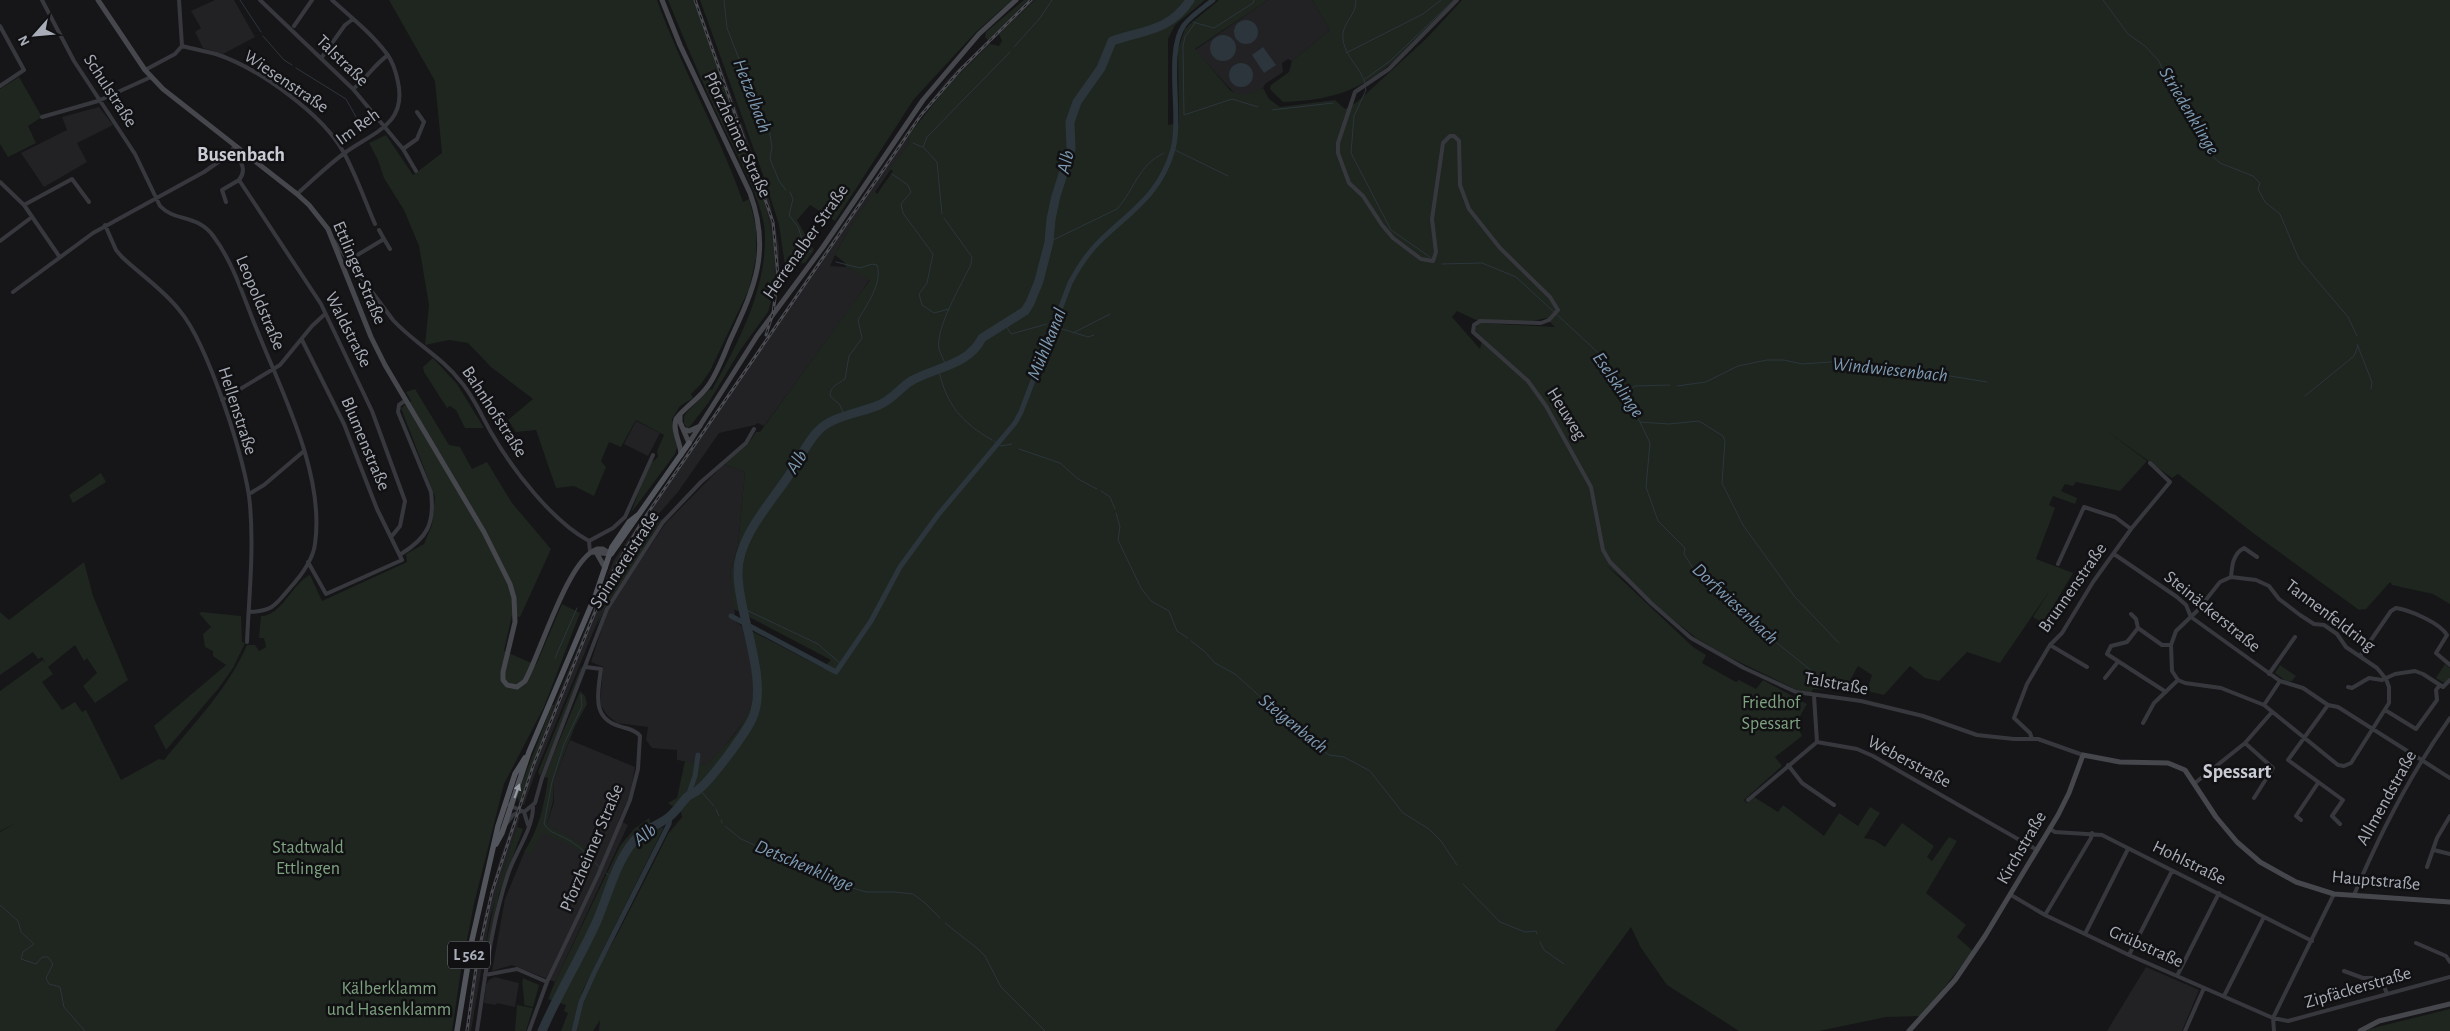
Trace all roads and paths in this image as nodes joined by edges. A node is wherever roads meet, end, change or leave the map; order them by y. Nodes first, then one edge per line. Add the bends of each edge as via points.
1 (42, 0) edge
2 (98, 0) edge
3 (179, 0) edge
4 (260, 0) edge
5 (312, 0) edge
6 (662, 0) edge
7 (1016, 0) edge
8 (1457, 0) edge
9 (335, 1) edge
10 (353, 19) junction
11 (0, 26) edge
12 (294, 26) dead end
13 (2, 32) edge
14 (182, 46) junction
15 (388, 55) junction
16 (322, 57) junction
17 (145, 70) junction
18 (151, 77) junction
19 (0, 86) edge
20 (353, 90) junction
21 (98, 101) junction
22 (418, 112) dead end
23 (42, 118) dead end
24 (385, 126) junction
25 (234, 149) junction
26 (403, 149) junction
27 (344, 153) junction
28 (416, 171) dead end
29 (239, 180) junction
30 (0, 183) edge
31 (296, 194) junction
32 (155, 198) junction
33 (90, 202) dead end
34 (226, 202) dead end
35 (24, 205) junction
36 (32, 217) junction
37 (375, 224) dead end
38 (105, 225) junction
39 (379, 230) dead end
40 (384, 239) junction
41 (0, 241) edge
42 (334, 241) junction
43 (390, 249) dead end
44 (59, 256) junction
45 (349, 260) junction
46 (13, 292) dead end
47 (325, 314) junction
48 (302, 340) junction
49 (273, 370) junction
50 (222, 400) junction
51 (406, 400) junction
52 (680, 414) junction
53 (700, 426) junction
54 (683, 429) junction
55 (754, 429) dead end
56 (680, 440) junction
57 (689, 443) junction
58 (304, 451) junction
59 (653, 455) dead end
60 (681, 455) junction
61 (2150, 463) dead end
62 (249, 494) junction
63 (2131, 529) junction
64 (392, 536) junction
65 (589, 541) junction
66 (1601, 544) joint
67 (592, 552) junction
68 (401, 554) junction
69 (611, 554) junction
70 (2114, 554) junction
71 (2257, 557) dead end
72 (308, 562) junction
73 (2058, 564) dead end
74 (605, 568) junction
75 (2231, 577) junction
76 (249, 612) junction
77 (2131, 614) dead end
78 (2191, 617) junction
79 (2138, 628) junction
80 (2295, 637) dead end
81 (2448, 640) edge
82 (247, 642) dead end
83 (2050, 645) junction
84 (2171, 645) junction
85 (2360, 656) junction
86 (2117, 663) junction
87 (2450, 665) edge
88 (586, 667) junction
89 (2087, 667) dead end
90 (2269, 674) junction
91 (2105, 678) dead end
92 (2386, 678) junction
93 (2178, 680) junction
94 (2450, 680) edge
95 (2280, 682) junction
96 (2440, 685) junction
97 (2348, 687) dead end
98 (2166, 692) junction
99 (1814, 696) junction
100 (2264, 705) junction
101 (2328, 705) junction
102 (2386, 710) junction
103 (2272, 712) junction
104 (2450, 718) edge
105 (2143, 723) dead end
106 (2371, 730) junction
107 (2305, 737) junction
108 (2032, 739) junction
109 (1817, 742) junction
110 (2245, 743) junction
111 (529, 752) junction
112 (2083, 755) junction
113 (2421, 761) junction
114 (1788, 765) junction
115 (2450, 778) edge
116 (2195, 782) junction
117 (2318, 783) junction
118 (2254, 798) dead end
119 (1748, 800) dead end
120 (505, 802) junction
121 (1834, 805) dead end
122 (511, 806) junction
123 (533, 806) junction
124 (522, 812) junction
125 (2450, 816) edge
126 (2301, 820) dead end
127 (2340, 824) dead end
128 (528, 825) junction
129 (504, 826) junction
130 (2050, 828) junction
131 (2092, 833) junction
132 (496, 844) junction
133 (2128, 849) junction
134 (2037, 850) junction
135 (2434, 850) junction
136 (2450, 854) edge
137 (2427, 867) dead end
138 (2172, 871) junction
139 (2219, 893) junction
140 (2334, 894) junction
141 (2011, 895) junction
142 (2354, 895) junction
143 (2450, 902) edge
144 (2045, 915) junction
145 (2264, 917) junction
146 (2085, 934) junction
147 (2312, 941) junction
148 (2416, 942) dead end
149 (2129, 954) junction
150 (2450, 962) edge
151 (2344, 971) dead end
152 (485, 975) junction
153 (2177, 976) junction
154 (2450, 977) edge
155 (547, 982) junction
156 (2204, 988) junction
157 (2387, 994) junction
158 (2224, 996) junction
159 (2450, 1004) edge
160 (2273, 1018) junction
161 (458, 1031) edge
162 (477, 1031) edge
163 (529, 1031) edge
164 (1909, 1031) edge
165 (2186, 1031) edge
166 (2274, 1031) edge
167 (2360, 1031) edge

1 - 21 street, Schulstraße
2 - 17 main road, Ettlinger Straße
3 - 14 street
4 - 16 street, Talstraße
5 - 12 street
6 - 52 main road, Pforzheimer Straße via 750,193 761,239 758,275 749,300 712,379 702,394
7 - 53 main road, Herrenalber Straße via 978,34 932,87 823,247 757,336
8 - 66 street, Heuweg via 1390,69 1355,92 1338,143 1338,153 1349,183 1363,196 1393,238 1421,259 1433,261 1436,252 1432,219 1443,143 1450,136 1459,141 1460,185 1469,209 1500,248 1555,302 1558,310 1554,316 1536,324 1477,322 1473,327 1474,335 1528,381 1546,406 1591,487
9 - 10 street, Im Reh
10 - 15 street, Im Reh
10 - 16 street
11 - 13 street
13 - 19 street via 24,70
14 - 17 street via 175,54
14 - 27 street, Wiesenstraße via 217,54 259,76 321,120
15 - 20 street via 373,66
15 - 24 street, Im Reh via 396,73 400,99 396,114
16 - 20 street, Talstraße
17 - 18 main road, Ettlinger Straße
18 - 21 street
18 - 25 main road, Ettlinger Straße
20 - 24 street, Talstraße
21 - 23 street
21 - 32 street, Schulstraße via 135,154
22 - 26 street via 424,122 420,135
24 - 26 street, Talstraße
24 - 27 street, Im Reh
25 - 29 street, Waldstraße via 243,168
25 - 31 main road, Ettlinger Straße
25 - 32 street via 204,172
26 - 28 street, Talstraße
27 - 31 street, Im Reh
27 - 37 street, Wiesenstraße
29 - 34 street via 222,190
29 - 47 street, Waldstraße
30 - 35 street
31 - 42 main road, Ettlinger Straße via 320,217
32 - 38 street
32 - 49 street, Leopoldstraße via 165,212 195,221 213,235 236,279
33 - 35 street via 72,179
35 - 36 street
36 - 41 street
36 - 44 street
38 - 44 street
38 - 50 street, Hellenstraße via 122,257 182,312
39 - 40 street
40 - 43 street
40 - 45 street
42 - 45 street, Bahnhofstraße
42 - 51 main road, Ettlinger Straße via 371,337
44 - 46 street
45 - 65 street, Bahnhofstraße via 398,326 462,382 524,482 570,529
47 - 48 street
47 - 64 street, Waldstraße via 372,411 405,502 400,526
48 - 49 street
48 - 64 street, Blumenstraße via 344,424
49 - 50 street
49 - 58 street, Leopoldstraße
50 - 62 street, Hellenstraße
51 - 67 main road, Ettlinger Straße via 505,572 514,598 515,622 502,676 510,687 520,686 525,681 564,591 581,560
51 - 68 street via 399,405 398,412 431,492 432,502 425,534 417,544
52 - 54 main road
52 - 56 main road via 675,423
53 - 54 main road via 690,431
53 - 57 main road, Herrenalber Straße
54 - 57 main road
55 - 88 street, Spinnereistraße via 746,443 701,482 664,522 607,609
56 - 57 main road
56 - 60 main road
57 - 60 main road, Herrenalber Straße / L 562
58 - 62 street
58 - 72 street, Leopoldstraße via 316,518 315,545
59 - 65 street via 625,517 614,528
60 - 69 main road, Herrenalber Straße / L 562 via 638,515 620,534
61 - 63 street, Brunnenstraße via 2170,482
62 - 76 street, Hellenstraße
63 - 70 street, Brunnenstraße
63 - 73 street via 2115,517 2084,507
64 - 68 street, Blumenstraße
65 - 67 street
66 - 99 street, Talstraße via 1622,576 1692,638 1744,668 1796,692
67 - 69 main road
67 - 74 main road
68 - 72 street, Blumenstraße via 402,560 326,594
69 - 74 main road, L 562
70 - 78 street, Steinäckerstraße via 2186,605
70 - 83 street, Brunnenstraße via 2062,633
71 - 75 street via 2244,548 2239,550 2232,563
72 - 76 street, Leopoldstraße via 277,604 266,611
74 - 111 main road, L 562
75 - 78 street via 2220,582
75 - 85 street, Tannenfeldring via 2256,580 2269,586 2279,599 2314,624 2324,625 2337,634 2346,647
76 - 82 street, Hellenstraße
77 - 79 street
78 - 84 street via 2176,631
78 - 90 street, Steinäckerstraße
79 - 84 street via 2162,645
79 - 86 street via 2127,642 2111,646 2107,652
80 - 90 street, Steinäckerstraße
81 - 85 street via 2445,631 2429,619 2396,608
81 - 87 street via 2436,653
83 - 89 street
83 - 108 street, Brunnenstraße via 2027,684 2014,718
84 - 93 street via 2171,666
85 - 92 street, Tannenfeldring
86 - 91 street
86 - 98 street
88 - 123 street, Spinnereistraße
88 - 155 street, Pforzheimer Straße via 601,669 599,710 611,723 638,733 640,757 626,809
90 - 95 street, Steinäckerstraße
92 - 96 street via 2415,671
92 - 97 street via 2369,678
92 - 102 street via 2390,694
93 - 98 street
93 - 100 street via 2185,684 2221,688
94 - 96 street via 2443,687
95 - 100 street
95 - 101 street, Steinäckerstraße via 2303,688
96 - 102 street via 2436,690 2437,700 2416,729
98 - 105 street via 2148,710
99 - 108 street, Talstraße via 1861,701 1923,716 1977,735
99 - 109 street
100 - 103 street
101 - 106 street, Steinäckerstraße via 2338,707
101 - 107 street
102 - 106 street
103 - 107 street
103 - 110 street
104 - 113 street, Allmendstraße
106 - 107 street via 2351,763 2344,766 2321,753
106 - 113 street, Steinäckerstraße
107 - 117 street via 2288,760
108 - 112 street, Talstraße
109 - 114 street
109 - 134 street, Weberstraße via 1832,743 1873,756
110 - 116 street
110 - 118 street via 2273,768
111 - 120 main road, L 562 via 515,774
122 -> 111 main road, L 562
112 - 116 main road, Hauptstraße via 2120,762 2174,764 2185,770
112 - 130 main road, Kirchstraße via 2069,793
113 - 115 street, Steinäckerstraße
113 - 142 street, Allmendstraße via 2384,828
114 - 119 street
114 - 121 street via 1802,783
116 - 140 main road, Hauptstraße via 2216,817 2260,862 2296,882
117 - 126 street via 2296,816
117 - 127 street via 2343,800 2332,816
120 - 122 street
120 - 132 main road, L 562
122 - 124 street
122 - 129 main road, L 562
123 - 124 street
123 - 128 street
124 - 128 street
124 - 129 street via 513,815
125 - 135 street
128 - 152 street via 506,880
129 - 132 main road, L 562
130 - 131 street, Hohlstraße via 2055,832
130 - 134 main road, Kirchstraße
131 - 133 street, Hohlstraße
131 - 144 street
132 - 161 main road, L 562 via 478,908
133 - 138 street, Hohlstraße
133 - 146 street
134 - 141 main road, Kirchstraße
135 - 136 street
135 - 137 street
138 - 139 street, Hohlstraße
138 - 149 street
139 - 145 street, Hohlstraße
139 - 153 street
140 - 142 main road, Hauptstraße
140 - 147 street
141 - 144 street, Grübstraße
141 - 164 main road, Kirchstraße via 1955,980
142 - 143 main road, Hauptstraße
144 - 146 street, Grübstraße
145 - 147 street, Hohlstraße
145 - 158 street
146 - 149 street, Grübstraße
147 - 160 street
148 - 150 street via 2446,956
149 - 153 street, Grübstraße
151 - 157 street via 2363,978 2381,978
152 - 155 street via 517,969
152 - 162 street
153 - 156 street, Grübstraße
154 - 157 street, Zipfäckerstraße
155 - 163 street, Pforzheimer Straße
156 - 158 street, Grübstraße
156 - 165 street
157 - 160 street, Zipfäckerstraße via 2298,1020
158 - 160 street, Grübstraße
159 - 167 main road via 2379,1021
160 - 166 street

